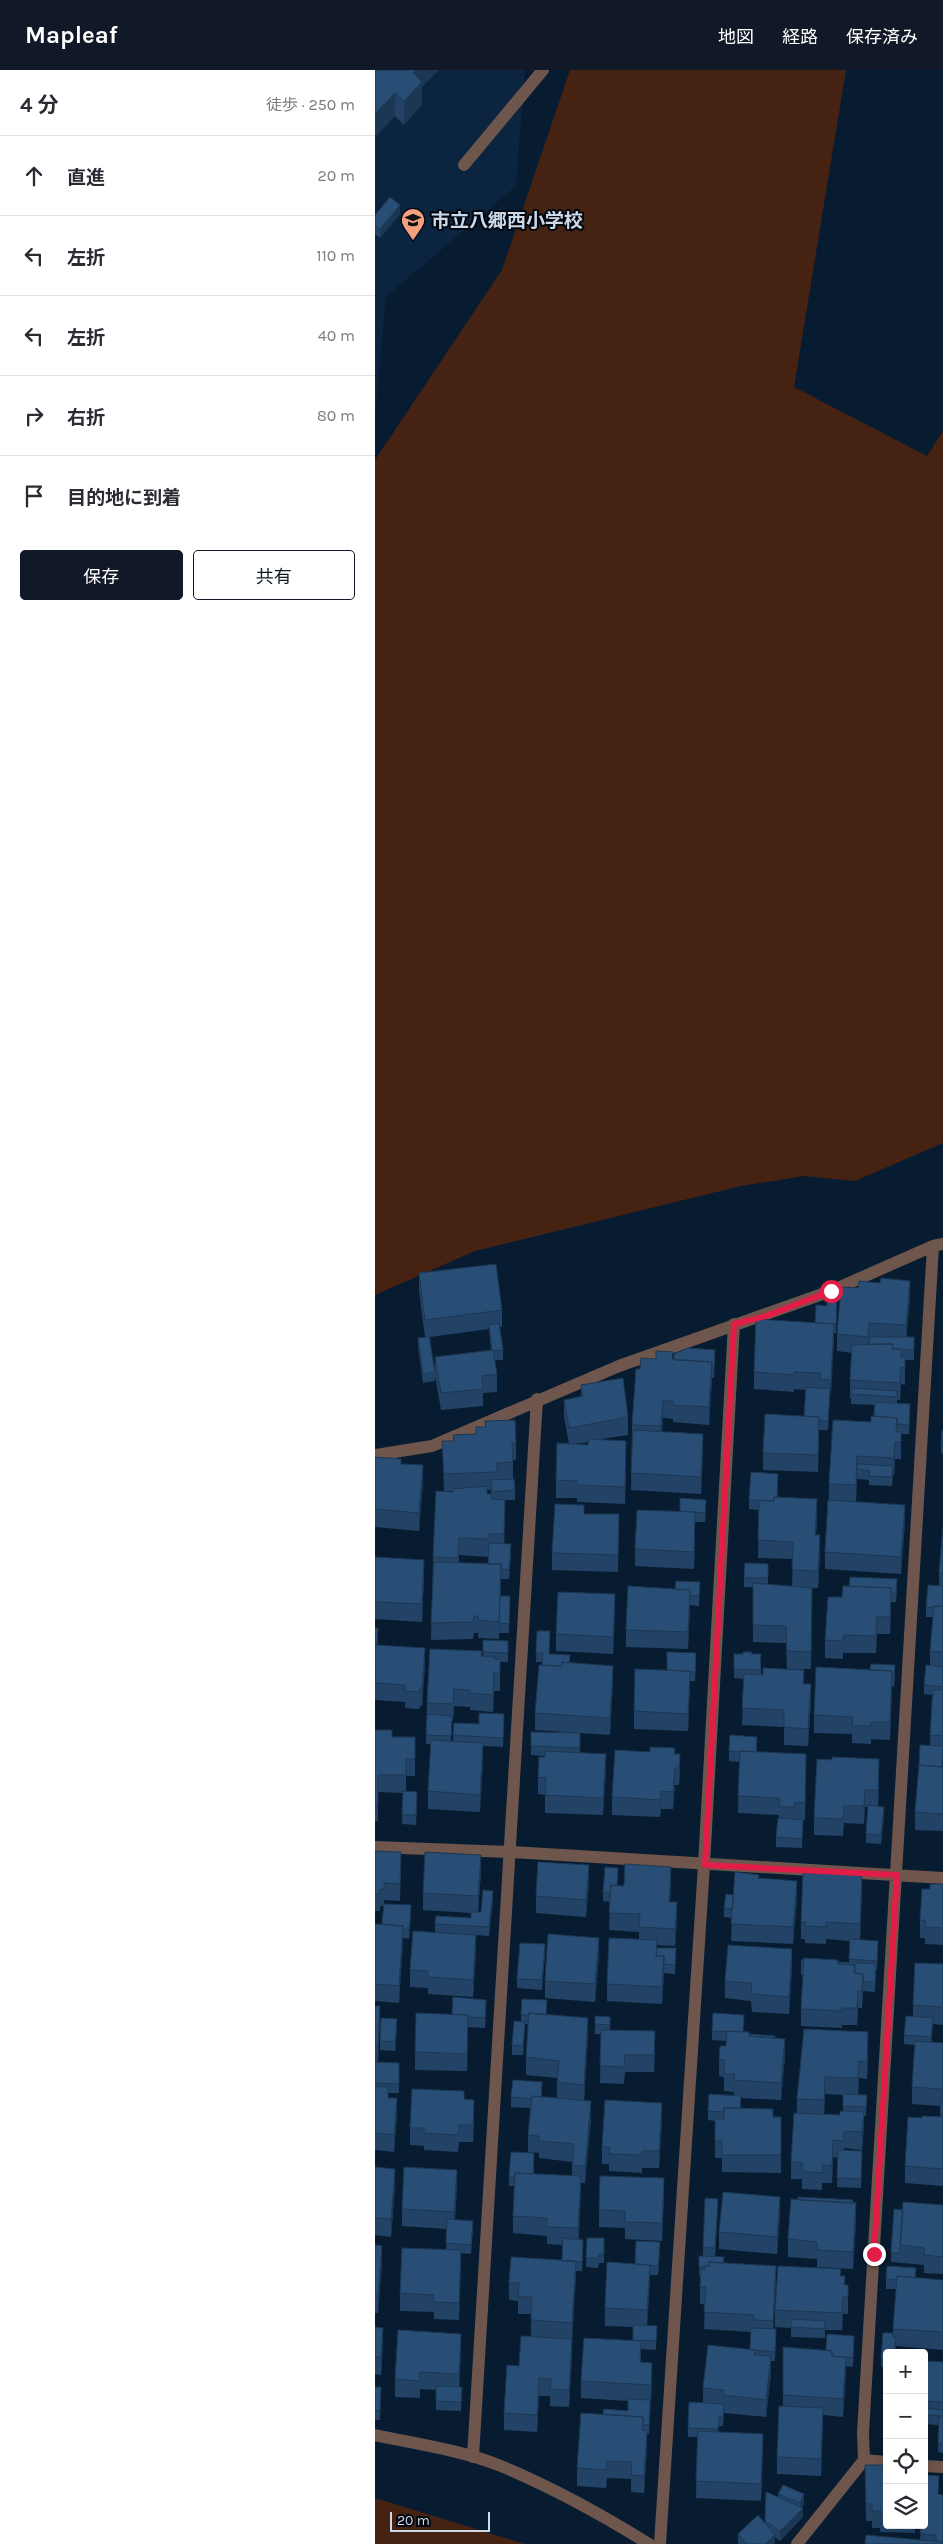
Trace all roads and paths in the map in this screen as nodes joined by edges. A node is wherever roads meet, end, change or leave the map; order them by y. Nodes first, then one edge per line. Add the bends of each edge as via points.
1 (543, 70) edge
2 (464, 165) dead end
3 (938, 1245) edge
4 (734, 1324) junction
5 (537, 1399) junction
6 (375, 1455) edge
7 (375, 1846) edge
8 (512, 1852) junction
9 (705, 1865) junction
10 (897, 1875) junction
11 (943, 1878) edge
12 (375, 2435) edge
13 (473, 2457) junction
14 (864, 2460) junction
15 (883, 2462) edge
16 (928, 2466) edge
17 (943, 2467) edge
18 (649, 2544) edge
19 (660, 2544) edge
20 (797, 2544) edge

1 - 2 street
3 - 4 street via 831,1291 766,1316
3 - 10 street
4 - 5 street
4 - 9 street
5 - 6 street via 432,1446
5 - 8 street
7 - 8 street
8 - 9 street
8 - 13 street
9 - 10 street
9 - 19 street
10 - 11 street
10 - 14 street via 863,2433
12 - 13 street
13 - 18 street via 501,2466 611,2521
14 - 15 street
14 - 20 street
16 - 17 street

